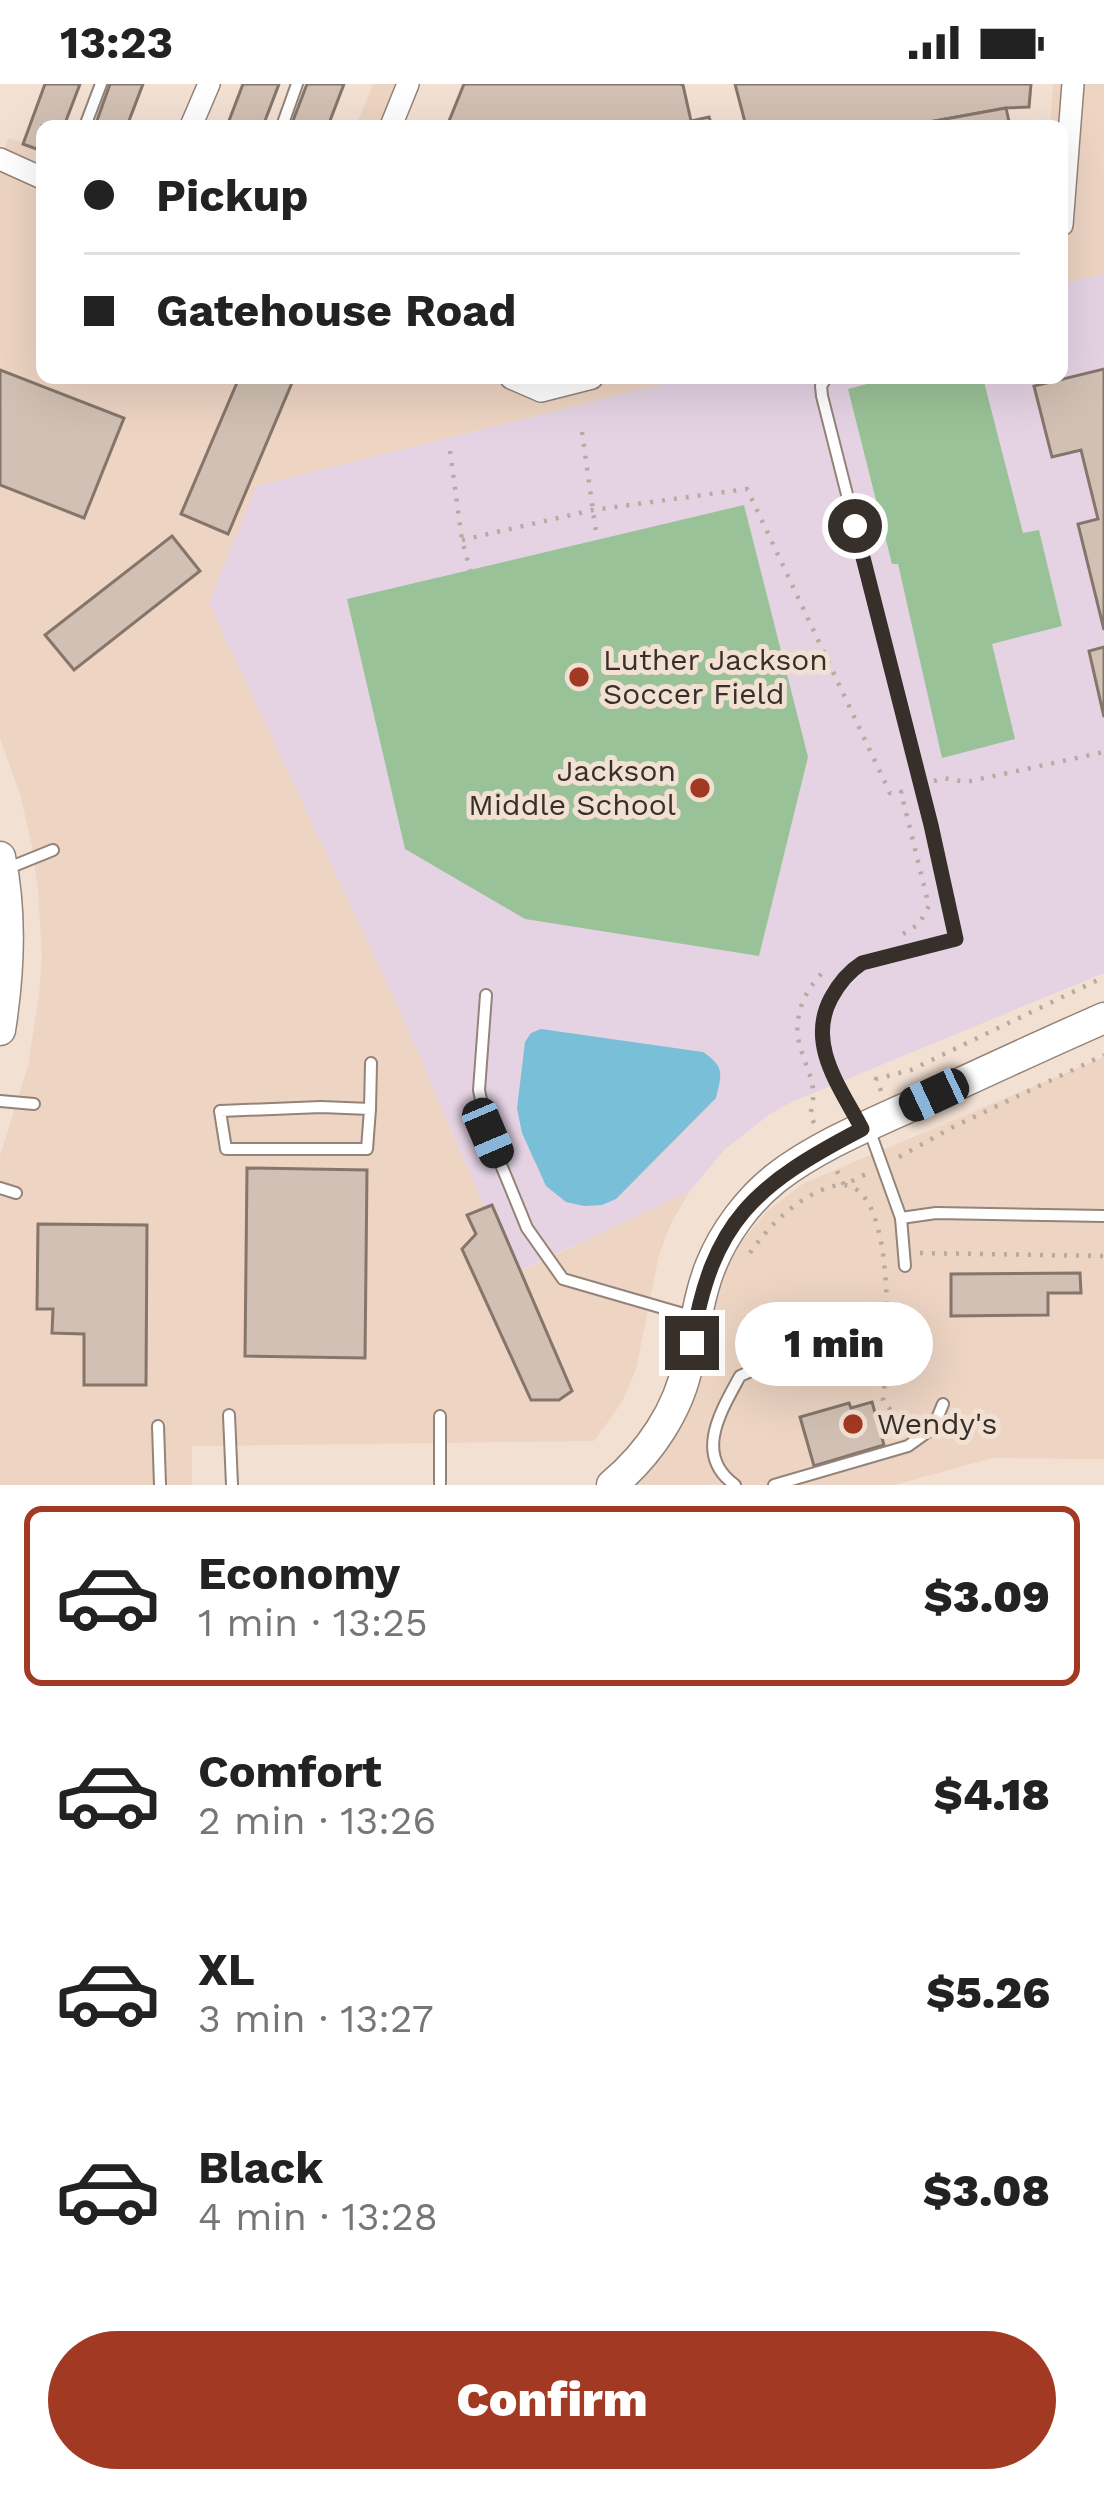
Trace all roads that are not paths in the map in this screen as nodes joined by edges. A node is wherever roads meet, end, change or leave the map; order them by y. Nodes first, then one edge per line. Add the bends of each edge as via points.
1 (101, 84) edge
2 (209, 84) edge
3 (297, 84) edge
4 (408, 84) edge
5 (1073, 84) edge
6 (87, 120) edge
7 (194, 120) edge
8 (284, 120) edge
9 (393, 120) edge
10 (1068, 148) edge
11 (0, 159) edge
12 (36, 175) edge
13 (525, 384) edge
14 (568, 384) edge
15 (822, 384) edge
16 (53, 850) dead end
17 (1, 864) edge
18 (486, 995) dead end
19 (1104, 1018) edge
20 (0, 1030) edge
21 (371, 1063) dead end
22 (0, 1101) edge
23 (34, 1104) dead end
24 (370, 1109) junction
25 (865, 1128) junction
26 (0, 1188) edge
27 (16, 1193) dead end
28 (1104, 1216) edge
29 (901, 1218) junction
30 (904, 1259) road end
31 (696, 1318) junction
32 (764, 1365) dead end
33 (943, 1404) dead end
34 (229, 1414) dead end
35 (440, 1416) dead end
36 (158, 1426) dead end
37 (160, 1485) edge
38 (232, 1485) edge
39 (440, 1485) edge
40 (612, 1485) edge
41 (735, 1485) edge
42 (774, 1485) edge

1 - 6 lane
2 - 7 street
3 - 8 lane
4 - 9 street
5 - 10 street
11 - 12 street
13 - 14 street via 541,391
15 - 25 lane via 956,939 862,963 830,1000 824,1053
16 - 17 lane
17 - 20 street via 8,930
18 - 31 lane via 479,1090 527,1228 563,1279
19 - 25 street
21 - 24 lane
22 - 23 lane
24 - 24 lane via 321,1107 220,1111 226,1149 367,1149
25 - 29 lane
25 - 31 street via 808,1157 752,1201 712,1262
26 - 27 lane
28 - 29 lane
29 - 30 lane
31 - 40 street via 676,1404
32 - 41 lane via 740,1376 715,1430 712,1458
33 - 42 lane via 933,1428 908,1446
34 - 38 lane
35 - 39 lane
36 - 37 lane

